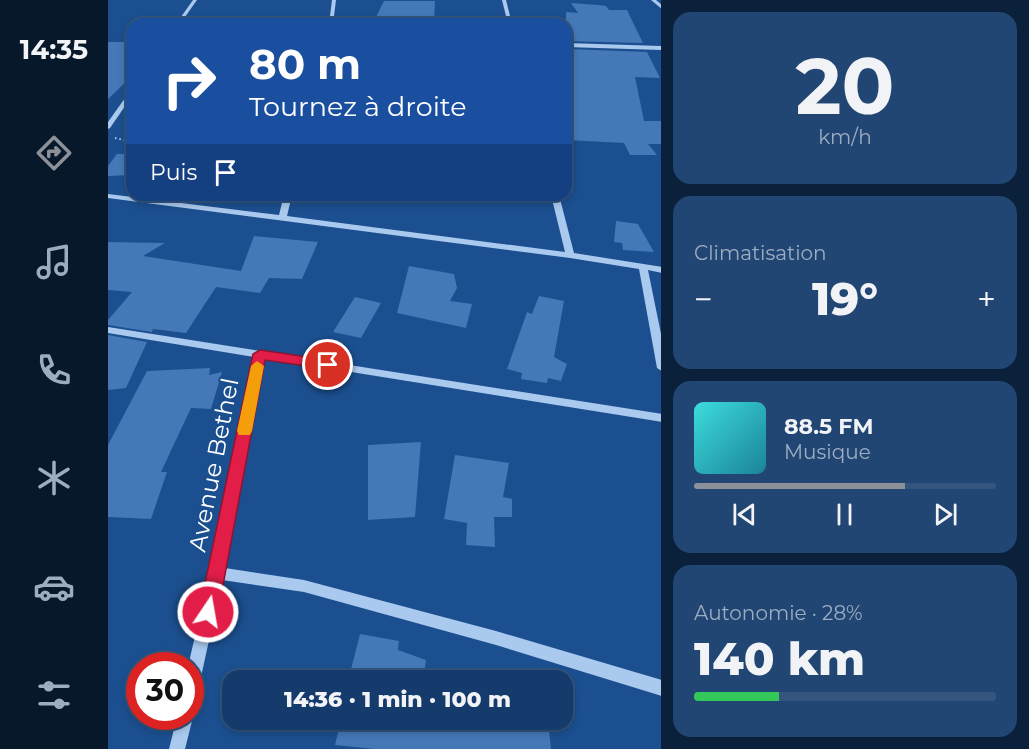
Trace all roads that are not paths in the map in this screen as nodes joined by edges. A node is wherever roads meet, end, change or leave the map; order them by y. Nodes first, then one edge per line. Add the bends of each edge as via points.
1 (195, 0) edge
2 (334, 0) edge
3 (504, 0) edge
4 (182, 18) edge
5 (332, 18) edge
6 (508, 18) edge
7 (572, 45) edge
8 (661, 48) edge
9 (126, 101) edge
10 (108, 127) edge
11 (108, 196) edge
12 (126, 198) edge
13 (146, 201) edge
14 (286, 201) edge
15 (556, 201) edge
16 (282, 219) junction
17 (570, 255) junction
18 (643, 268) junction
19 (661, 270) edge
20 (108, 330) edge
21 (260, 354) junction
22 (661, 363) edge
23 (661, 418) edge
24 (217, 573) junction
25 (199, 652) edge
26 (661, 688) edge
27 (181, 730) edge
28 (177, 749) edge

1 - 4 street
2 - 5 street
3 - 6 street
7 - 8 street
9 - 10 street
11 - 12 street
13 - 16 street
14 - 16 street
15 - 17 street
16 - 17 street
17 - 18 street
18 - 19 street
18 - 22 street
20 - 21 street
21 - 23 street
21 - 24 street, Avenue Bethel
24 - 25 street, Avenue Bethel
24 - 26 street via 304,586
27 - 28 street

